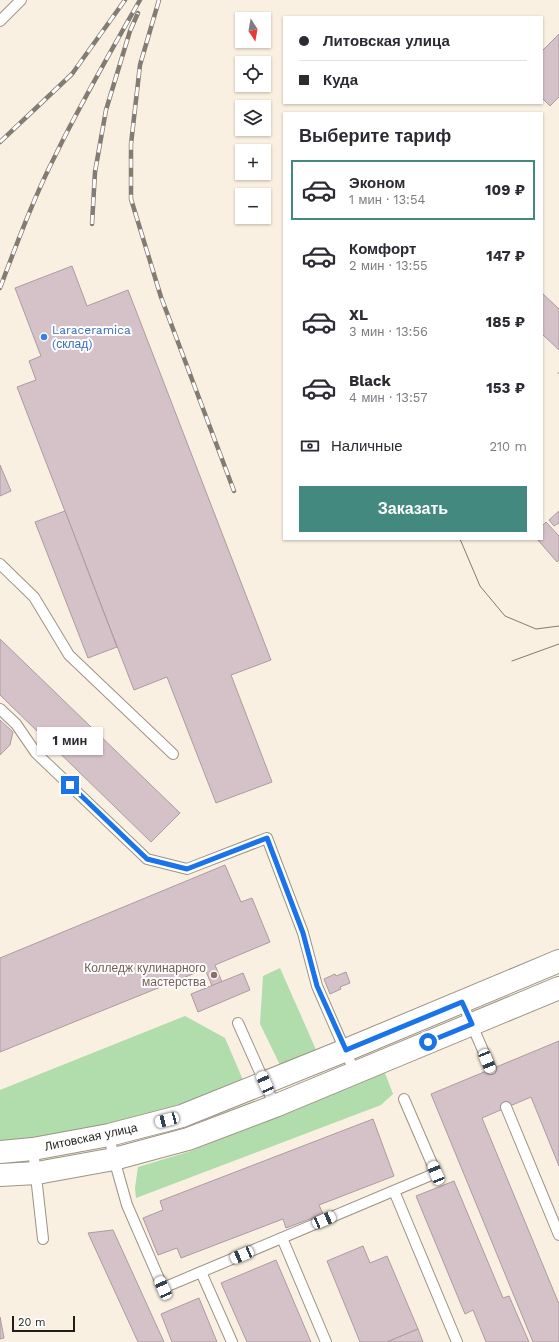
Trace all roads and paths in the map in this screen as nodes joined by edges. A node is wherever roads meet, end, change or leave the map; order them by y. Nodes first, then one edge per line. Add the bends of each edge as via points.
1 (21, 0) edge
2 (0, 21) edge
3 (0, 564) edge
4 (0, 709) edge
5 (174, 754) dead end
6 (559, 961) edge
7 (559, 988) edge
8 (462, 1002) junction
9 (238, 1022) dead end
10 (472, 1024) junction
11 (346, 1050) junction
12 (491, 1069) dead end
13 (355, 1073) junction
14 (265, 1083) junction
15 (404, 1099) dead end
16 (275, 1106) junction
17 (506, 1107) dead end
18 (109, 1135) junction
19 (33, 1149) junction
20 (0, 1152) edge
21 (114, 1159) junction
22 (36, 1173) junction
23 (0, 1175) edge
24 (394, 1191) junction
25 (559, 1234) edge
26 (43, 1238) dead end
27 (282, 1238) junction
28 (202, 1272) junction
29 (232, 1342) edge
30 (326, 1342) edge
31 (456, 1342) edge

1 - 2 lane
3 - 5 lane via 34,597 69,655
4 - 11 lane via 16,724 36,753 147,859 187,869 267,838 303,933 317,986
6 - 8 street, Литовская улица
7 - 10 street, Литовская улица
8 - 10 lane
8 - 11 street, Литовская улица
9 - 14 lane
10 - 12 lane
10 - 13 street, Литовская улица
11 - 13 lane
11 - 14 street, Литовская улица
13 - 16 street, Литовская улица
14 - 16 lane
14 - 18 street, Литовская улица via 182,1116
15 - 24 lane via 436,1173
16 - 21 street, Литовская улица via 188,1139
17 - 25 lane
18 - 19 street, Литовская улица
18 - 21 lane
19 - 20 street, Литовская улица
19 - 22 lane
21 - 22 street, Литовская улица
21 - 28 lane via 127,1205 163,1288
22 - 23 street, Литовская улица
22 - 26 lane
24 - 27 lane
24 - 31 lane
27 - 28 lane
27 - 30 lane
28 - 29 lane

